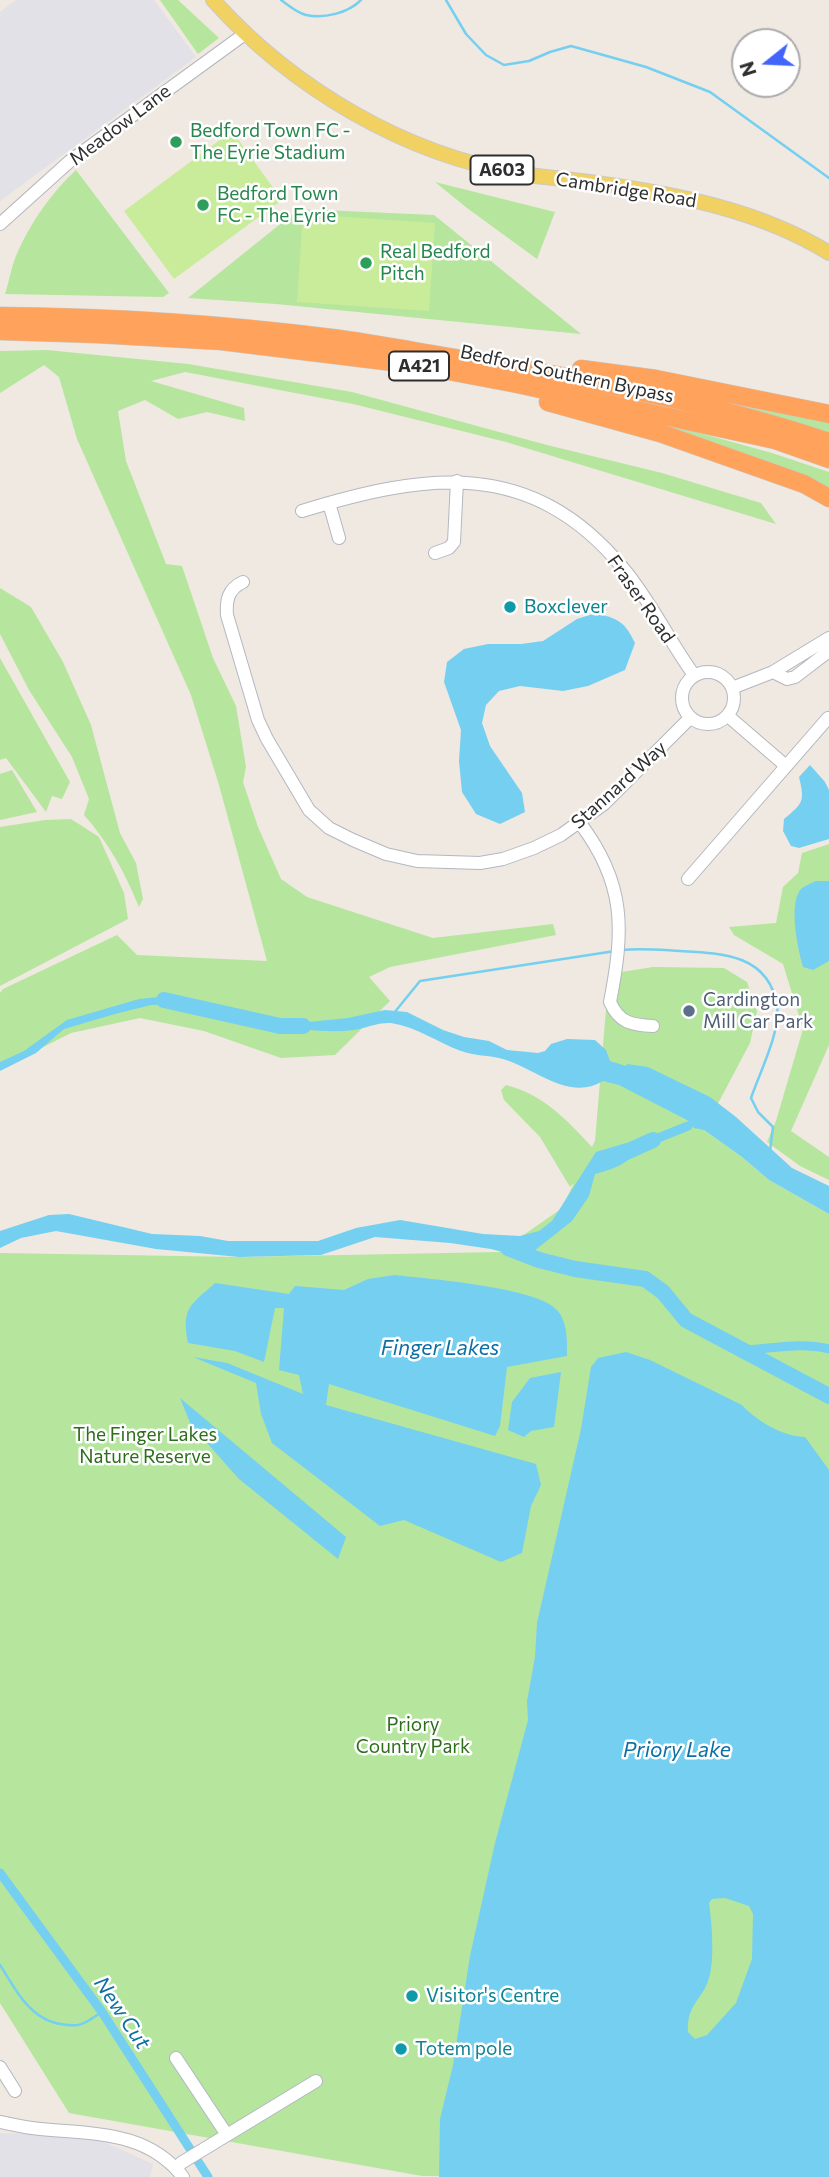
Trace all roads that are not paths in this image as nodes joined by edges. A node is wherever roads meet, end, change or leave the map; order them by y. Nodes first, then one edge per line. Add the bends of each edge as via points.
1 (213, 0) edge
2 (246, 33) junction
3 (0, 224) edge
4 (829, 253) edge
5 (0, 316) edge
6 (0, 331) edge
7 (418, 365) junction
8 (536, 371) junction
9 (829, 414) edge
10 (829, 442) edge
11 (829, 459) edge
12 (457, 481) junction
13 (829, 498) edge
14 (329, 503) junction
15 (302, 512) dead end
16 (339, 538) dead end
17 (435, 553) dead end
18 (243, 582) dead end
19 (829, 638) edge
20 (829, 651) edge
21 (773, 672) junction
22 (695, 675) junction
23 (732, 688) junction
24 (728, 716) junction
25 (690, 718) junction
26 (828, 718) edge
27 (786, 766) junction
28 (580, 823) junction
29 (688, 879) dead end
30 (653, 1026) dead end
31 (176, 2058) dead end
32 (0, 2067) edge
33 (316, 2081) dead end
34 (15, 2091) dead end
35 (0, 2122) edge
36 (227, 2135) junction
37 (182, 2169) edge

1 - 2 main road, Cambridge Road / A603
2 - 3 street, Meadow Lane via 70,161
2 - 4 main road, Cambridge Road / A603 via 304,82 341,106 452,156 522,174 699,201 783,229
5 - 8 highway, Bedford Southern Bypass / A421 via 222,326 334,338
6 - 7 highway, Bedford Southern Bypass / A421 via 221,341
7 - 11 highway, Bedford Southern Bypass / A421 via 775,440
7 - 13 highway via 448,379 660,433 804,484
8 - 9 highway via 580,369 656,379
8 - 10 highway, Bedford Southern Bypass / A421 via 668,398
12 - 14 street, Fraser Road via 385,488
12 - 17 street via 454,542
12 - 22 street, Fraser Road via 511,491 582,526 625,571
14 - 15 street, Fraser Road
14 - 16 street
18 - 28 street, Stannard Way via 230,592 227,615 258,720 309,810 329,828 417,861 480,863 534,848
19 - 21 street
20 - 21 street via 795,677 787,679
21 - 23 street
22 - 23 street via 713,672
22 - 25 street via 682,689 684,710
23 - 24 street via 734,699
24 - 25 street via 708,725
24 - 27 street
25 - 28 street, Stannard Way
26 - 27 street
27 - 29 street
28 - 30 street via 603,856 619,914 610,1002 626,1023
31 - 36 street
32 - 34 street
33 - 36 street
35 - 37 street via 81,2130 145,2145
36 - 37 street

